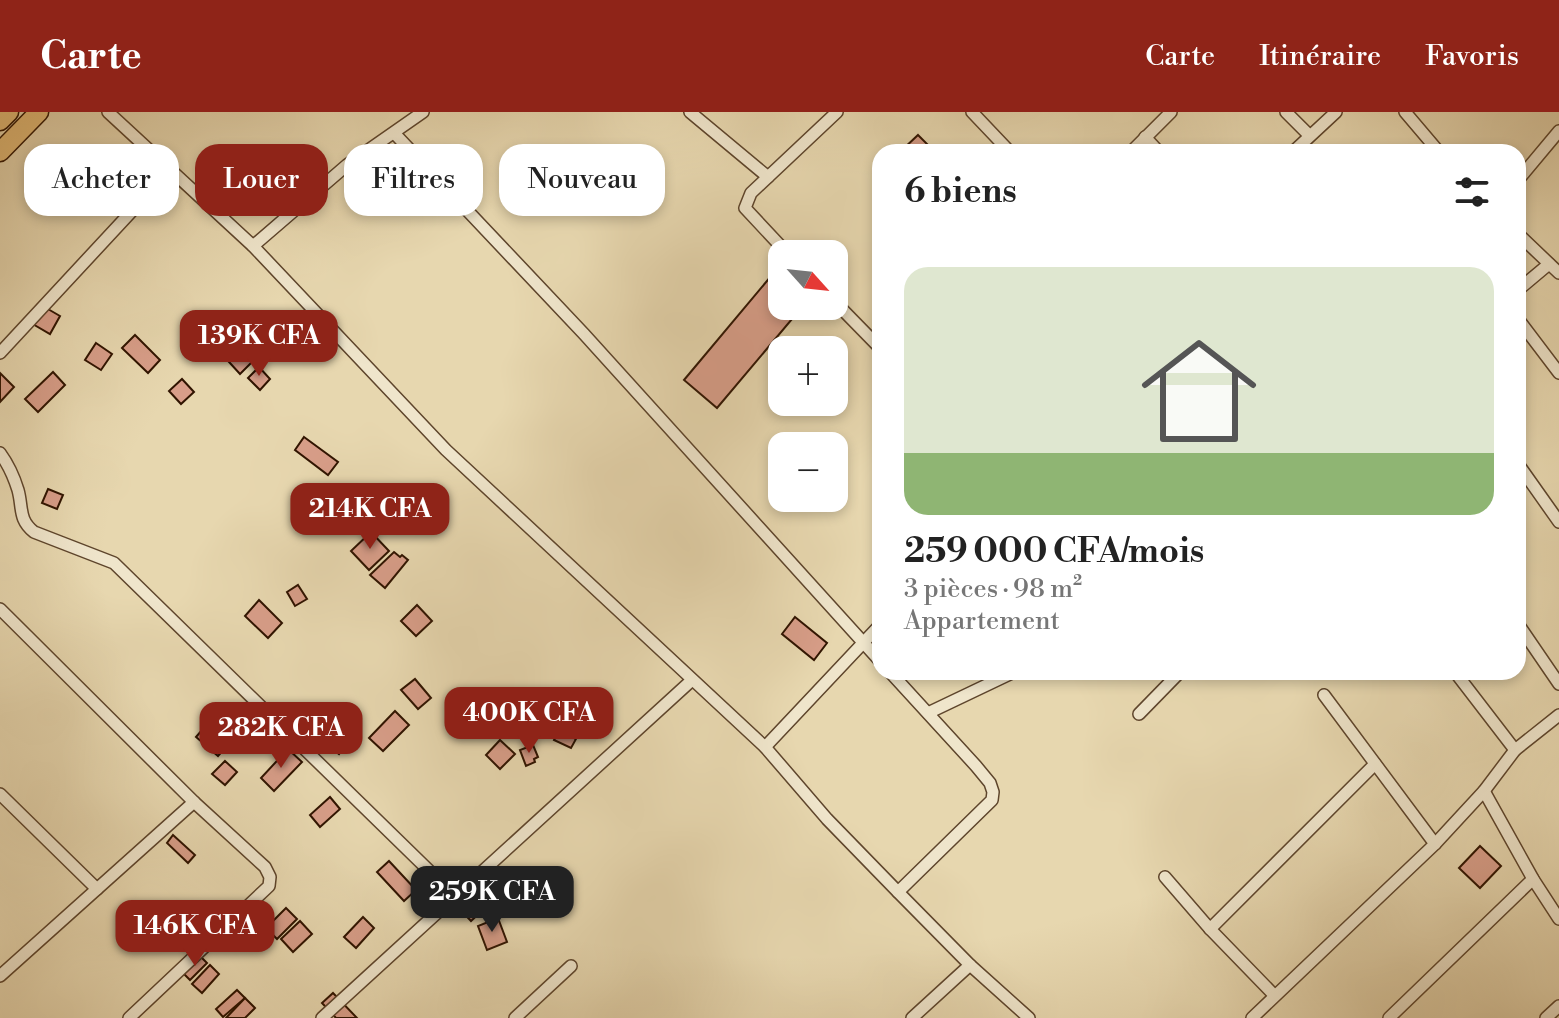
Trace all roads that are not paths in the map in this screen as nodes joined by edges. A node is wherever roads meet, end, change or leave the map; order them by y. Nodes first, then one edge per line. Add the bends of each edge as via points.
1 (9, 112) edge
2 (39, 112) edge
3 (108, 112) edge
4 (423, 112) edge
5 (690, 112) edge
6 (837, 112) edge
7 (972, 112) edge
8 (1171, 112) edge
9 (1286, 112) edge
10 (1336, 112) edge
11 (1405, 112) edge
12 (0, 121) edge
13 (1559, 131) edge
14 (395, 134) junction
15 (1309, 135) junction
16 (1145, 137) junction
17 (142, 144) edge
18 (1002, 144) edge
19 (1138, 144) edge
20 (1152, 144) edge
21 (1301, 144) edge
22 (1432, 144) edge
23 (0, 152) edge
24 (1526, 170) edge
25 (768, 177) junction
26 (179, 178) edge
27 (127, 216) edge
28 (775, 240) edge
29 (1526, 242) edge
30 (253, 246) junction
31 (1549, 264) junction
32 (1559, 273) edge
33 (1526, 283) edge
34 (848, 315) edge
35 (1526, 330) edge
36 (872, 340) edge
37 (0, 353) edge
38 (1559, 373) edge
39 (0, 453) edge
40 (1526, 475) edge
41 (1559, 522) edge
42 (0, 609) edge
43 (872, 634) edge
44 (1526, 636) edge
45 (864, 644) junction
46 (872, 652) edge
47 (692, 680) junction
48 (897, 680) edge
49 (997, 680) edge
50 (1172, 680) edge
51 (1461, 680) edge
52 (1559, 684) edge
53 (1324, 695) dead end
54 (928, 713) junction
55 (1139, 714) dead end
56 (1559, 715) edge
57 (765, 747) junction
58 (1515, 750) junction
59 (1375, 764) junction
60 (1484, 791) junction
61 (0, 794) edge
62 (194, 802) junction
63 (1435, 844) junction
64 (1165, 877) dead end
65 (1533, 879) junction
66 (97, 889) junction
67 (898, 892) junction
68 (455, 896) junction
69 (1559, 919) edge
70 (1210, 929) junction
71 (970, 965) junction
72 (571, 966) dead end
73 (0, 976) edge
74 (1274, 995) junction
75 (1559, 1006) edge
76 (129, 1018) edge
77 (322, 1018) edge
78 (515, 1018) edge
79 (912, 1018) edge
80 (1029, 1018) edge
81 (1252, 1018) edge
82 (1389, 1018) edge
83 (1546, 1018) edge

1 - 12 main road
2 - 23 main road
3 - 17 street
4 - 14 street
5 - 25 street
6 - 25 street
7 - 18 street
8 - 16 street
9 - 15 street
10 - 15 street
11 - 22 street
13 - 24 street
14 - 30 street via 347,165
14 - 45 street
15 - 21 street
16 - 19 street
16 - 20 street
25 - 28 street via 751,193 745,208
26 - 30 street
27 - 37 street
29 - 31 street
30 - 47 street via 446,450
31 - 32 street
31 - 33 street
34 - 36 street
35 - 38 street
39 - 68 street via 19,493 25,525 114,563
40 - 41 street
42 - 62 street
43 - 45 street
44 - 52 street
45 - 46 street
45 - 57 street
47 - 57 street
47 - 68 street
48 - 54 street
49 - 54 street
50 - 55 street
51 - 58 street
53 - 59 street
54 - 67 street via 990,783 992,800
56 - 58 street
57 - 67 street
58 - 60 street
59 - 63 street
59 - 70 street
60 - 63 street
60 - 65 street
61 - 66 street
62 - 66 street
62 - 76 street via 265,867 269,886
63 - 74 street
64 - 70 street
65 - 69 street
65 - 82 street
66 - 73 street
67 - 71 street
68 - 77 street
70 - 74 street
71 - 79 street
71 - 80 street
72 - 78 street
74 - 81 street
75 - 83 street

